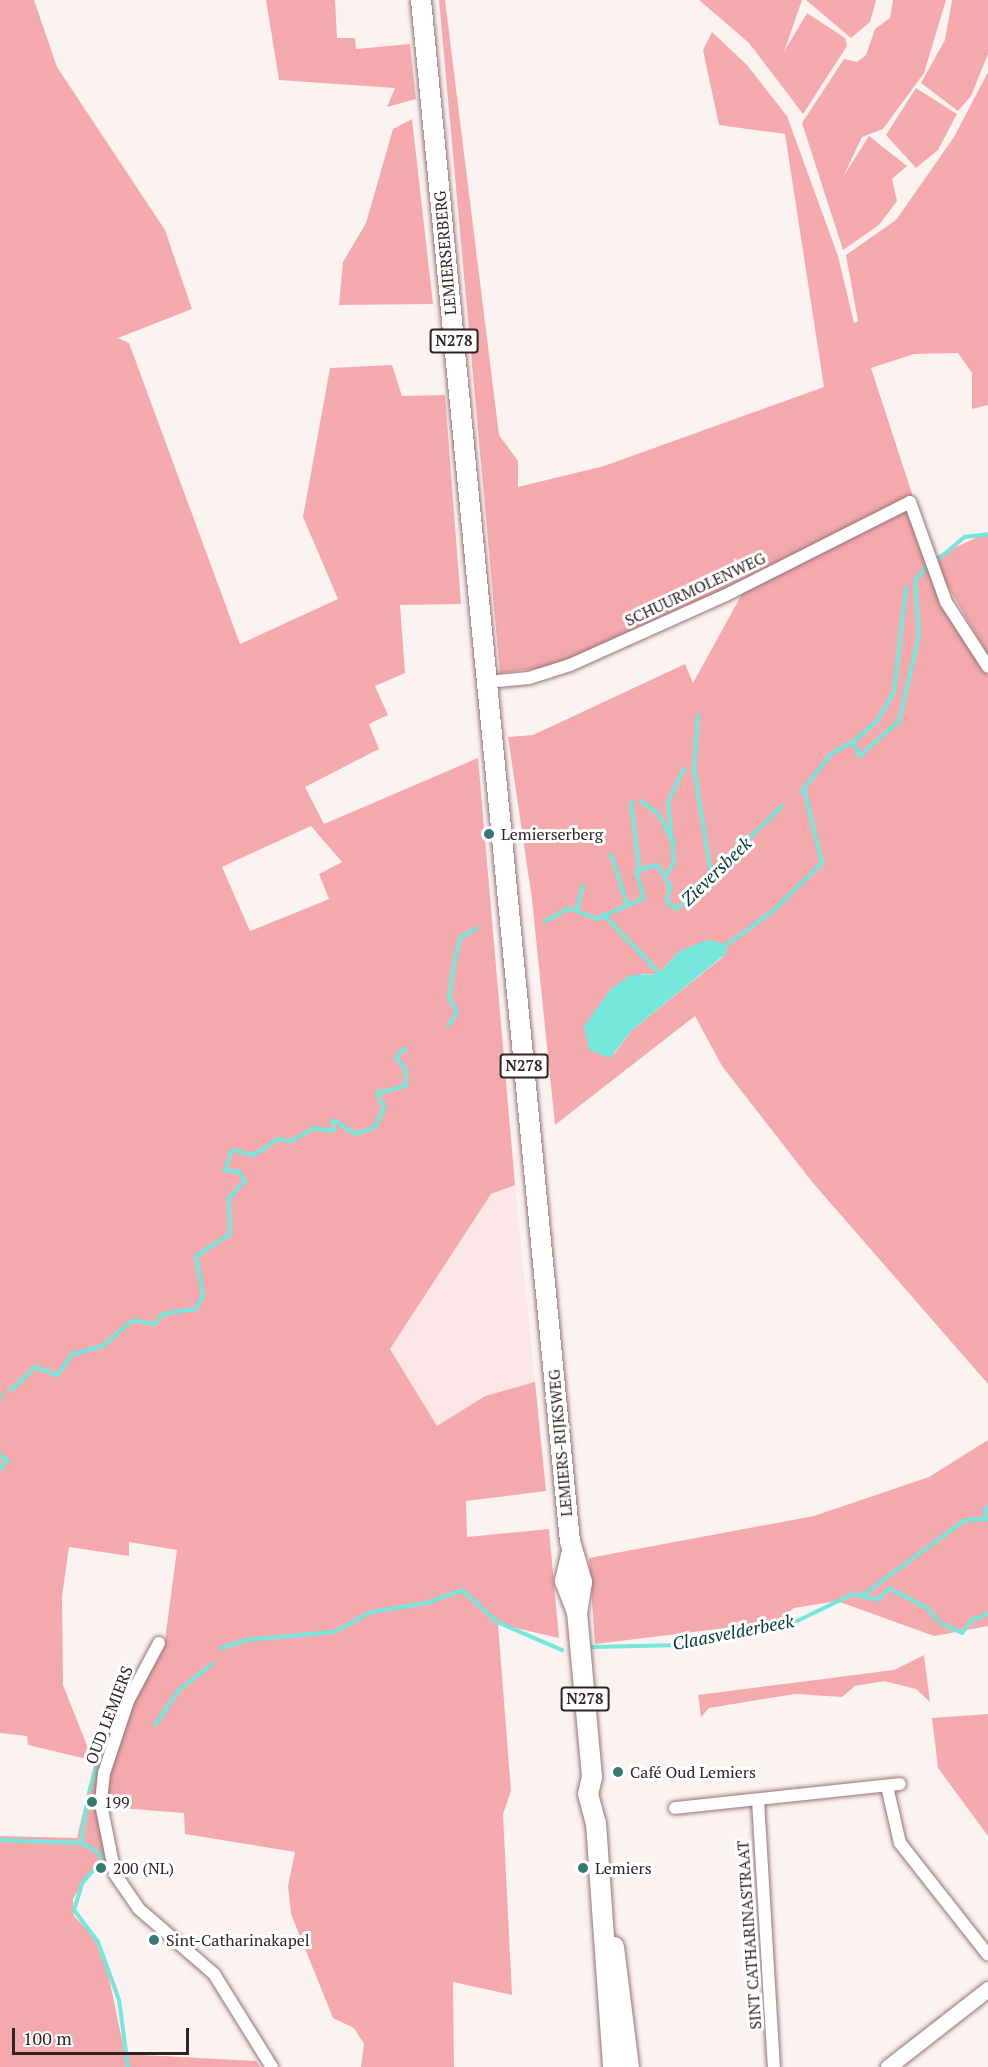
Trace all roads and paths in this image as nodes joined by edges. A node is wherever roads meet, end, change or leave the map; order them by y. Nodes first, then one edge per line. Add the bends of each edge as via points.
1 (421, 0) edge
2 (988, 667) edge
3 (487, 682) junction
4 (550, 1330) joint
5 (159, 1643) dead end
6 (758, 1800) junction
7 (675, 1808) dead end
8 (607, 1941) junction
9 (988, 1955) edge
10 (988, 1989) edge
11 (272, 2067) edge
12 (613, 2067) edge
13 (629, 2067) edge
14 (774, 2067) edge
15 (888, 2067) edge

1 - 3 main road, LEMIERSERBERG / N278
2 - 3 street, SCHUURMOLENWEG via 946,602 910,502 726,595 570,665 529,678
3 - 4 main road, LEMIERSERBERG / N278
4 - 8 main road, LEMIERS-RIJKSWEG / N278 via 571,1555 565,1581 577,1612 592,1777 601,1801 596,1823
5 - 11 street, OUD LEMIERS via 128,1701 103,1777 101,1804 115,1874 139,1909 213,1974
6 - 7 street
6 - 9 street via 894,1785 900,1843
6 - 14 street, SINT CATHARINASTRAAT
8 - 12 main road, LEMIERS-RIJKSWEG / N278 via 603,1947
8 - 13 main road, LEMIERS-RIJKSWEG / N278 via 620,1975
10 - 15 street

